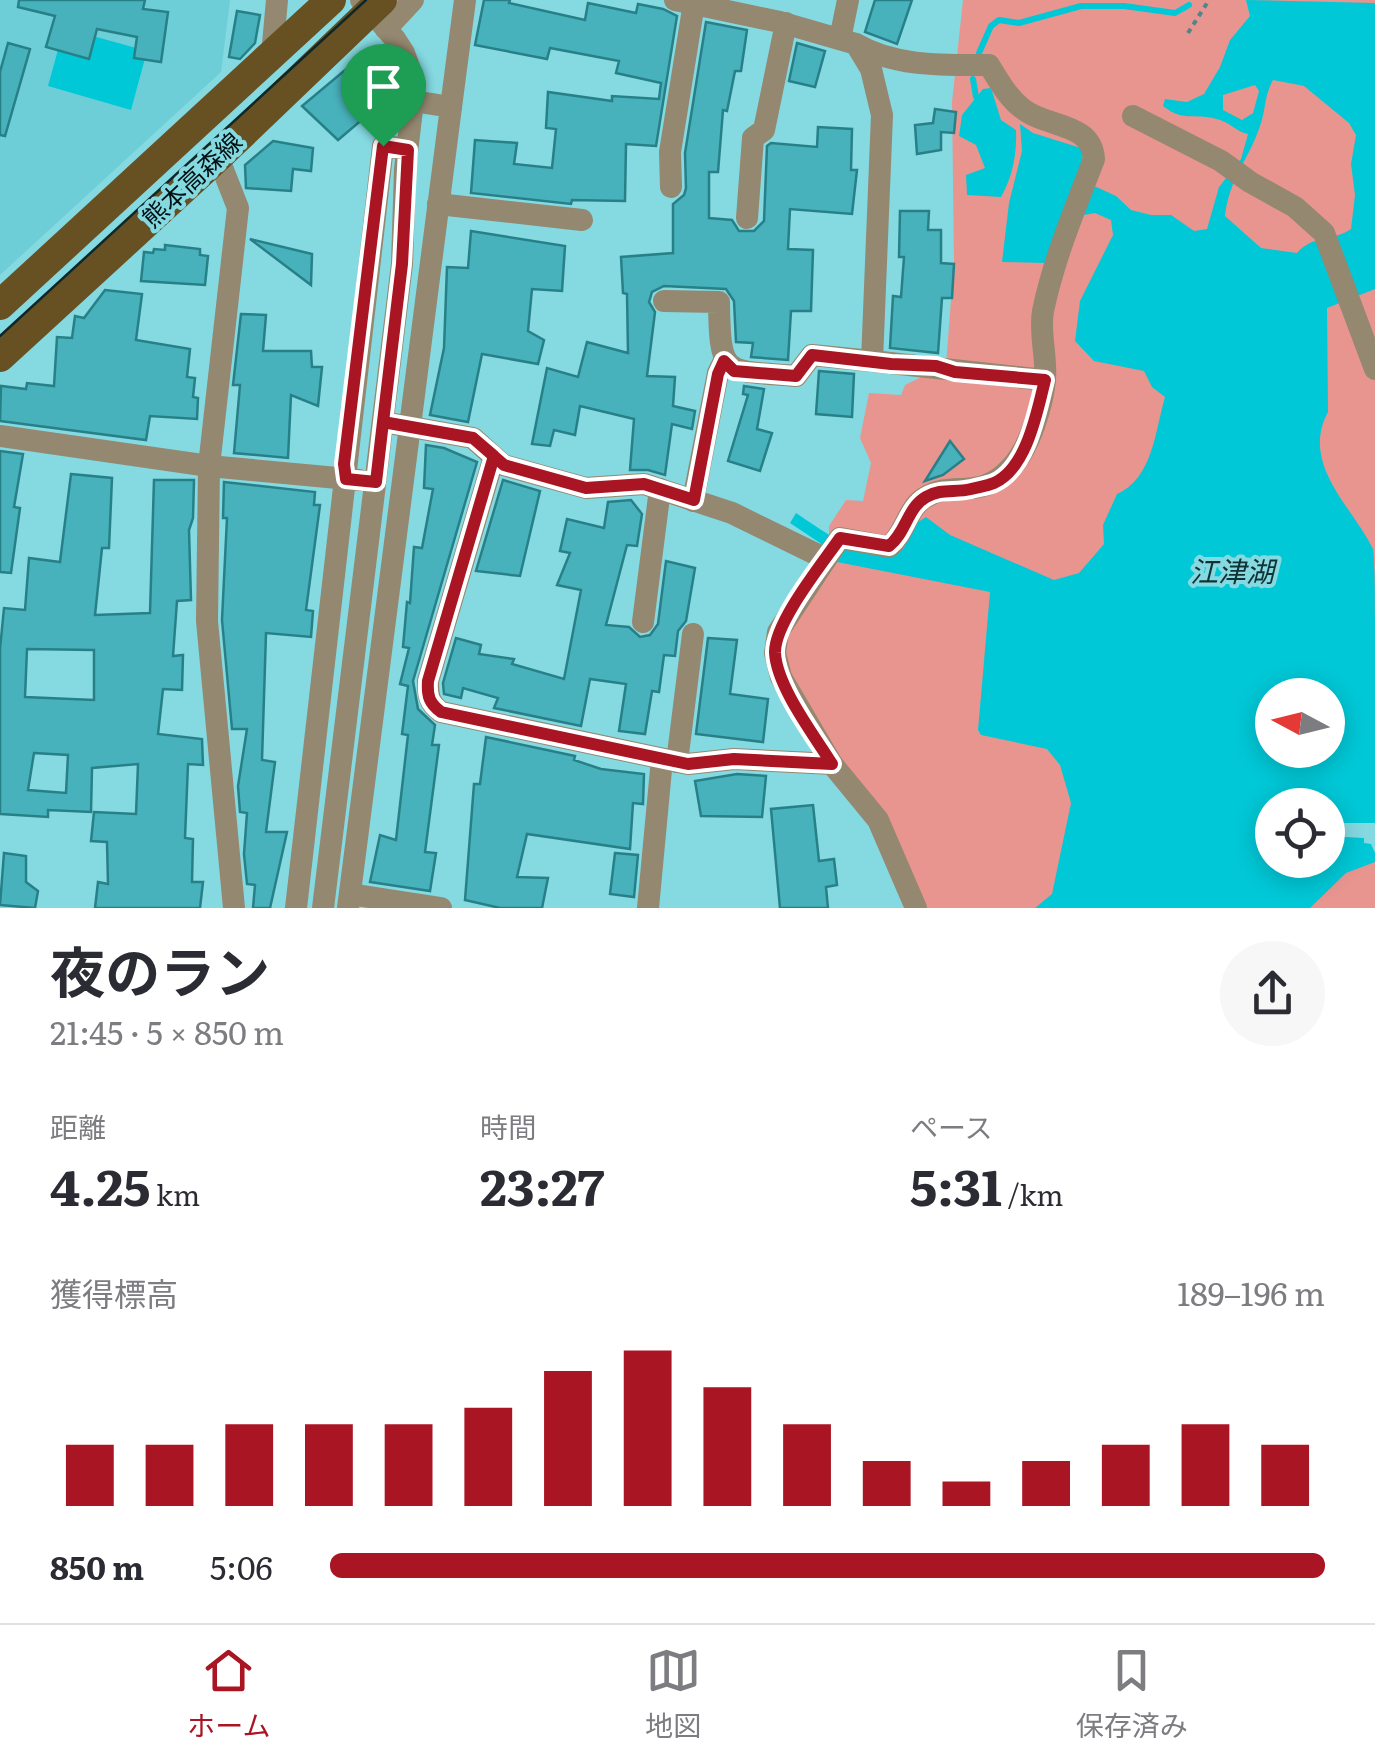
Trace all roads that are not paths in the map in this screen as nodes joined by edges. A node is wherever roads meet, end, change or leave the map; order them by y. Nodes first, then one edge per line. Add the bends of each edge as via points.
1 (277, 0) edge
2 (331, 0) edge
3 (413, 0) edge
4 (465, 0) edge
5 (848, 0) edge
6 (684, 2) edge
7 (375, 10) edge
8 (786, 23) junction
9 (848, 42) junction
10 (272, 54) junction
11 (413, 101) junction
12 (451, 107) junction
13 (1133, 116) dead end
14 (408, 150) junction
15 (218, 157) junction
16 (671, 186) dead end
17 (438, 204) junction
18 (748, 218) dead end
19 (582, 220) dead end
20 (664, 301) dead end
21 (0, 305) edge
22 (0, 357) edge
23 (724, 361) junction
24 (872, 361) junction
25 (1375, 369) edge
26 (1045, 380) junction
27 (383, 422) junction
28 (409, 427) junction
29 (0, 436) edge
30 (494, 456) junction
31 (209, 466) junction
32 (346, 479) junction
33 (376, 482) junction
34 (660, 489) junction
35 (694, 500) junction
36 (831, 550) junction
37 (642, 622) dead end
38 (693, 634) dead end
39 (669, 760) junction
40 (832, 764) junction
41 (349, 901) edge
42 (234, 908) edge
43 (296, 908) edge
44 (323, 908) edge
45 (441, 908) edge
46 (648, 908) edge
47 (916, 908) edge

1 - 10 street
2 - 10 main road, 熊本高森線
3 - 7 street
4 - 12 street
5 - 9 street
6 - 8 street
6 - 16 street
7 - 11 street via 404,53 416,84
7 - 15 main road, 熊本高森線
8 - 9 street
8 - 18 street via 764,130 753,138
9 - 24 street via 872,69 882,115
9 - 26 street via 887,58 989,66 1034,117 1082,133 1094,145 1042,316
10 - 21 main road, 熊本高森線
11 - 12 street
11 - 14 street
12 - 17 street
13 - 25 street via 1221,161 1324,232
14 - 27 street
14 - 32 street via 383,146
15 - 22 main road, 熊本高森線
15 - 31 street via 238,208
17 - 19 street
17 - 28 street
20 - 23 street via 720,302
23 - 24 street via 734,371 796,376 812,355
23 - 35 street
24 - 26 street
26 - 36 street via 1017,460 997,482 923,498 889,546
27 - 28 street
27 - 33 street
28 - 30 street via 473,438
28 - 41 street
29 - 31 street
30 - 34 street via 504,465 586,488
30 - 39 street via 428,681 432,706
31 - 32 street
31 - 42 street via 207,620
32 - 33 street
32 - 43 street
33 - 44 street
34 - 35 street
34 - 37 street
35 - 36 street
36 - 40 street via 778,632 775,653 781,677
38 - 39 street
39 - 40 street
39 - 46 street
40 - 47 street via 878,820
41 - 45 street

